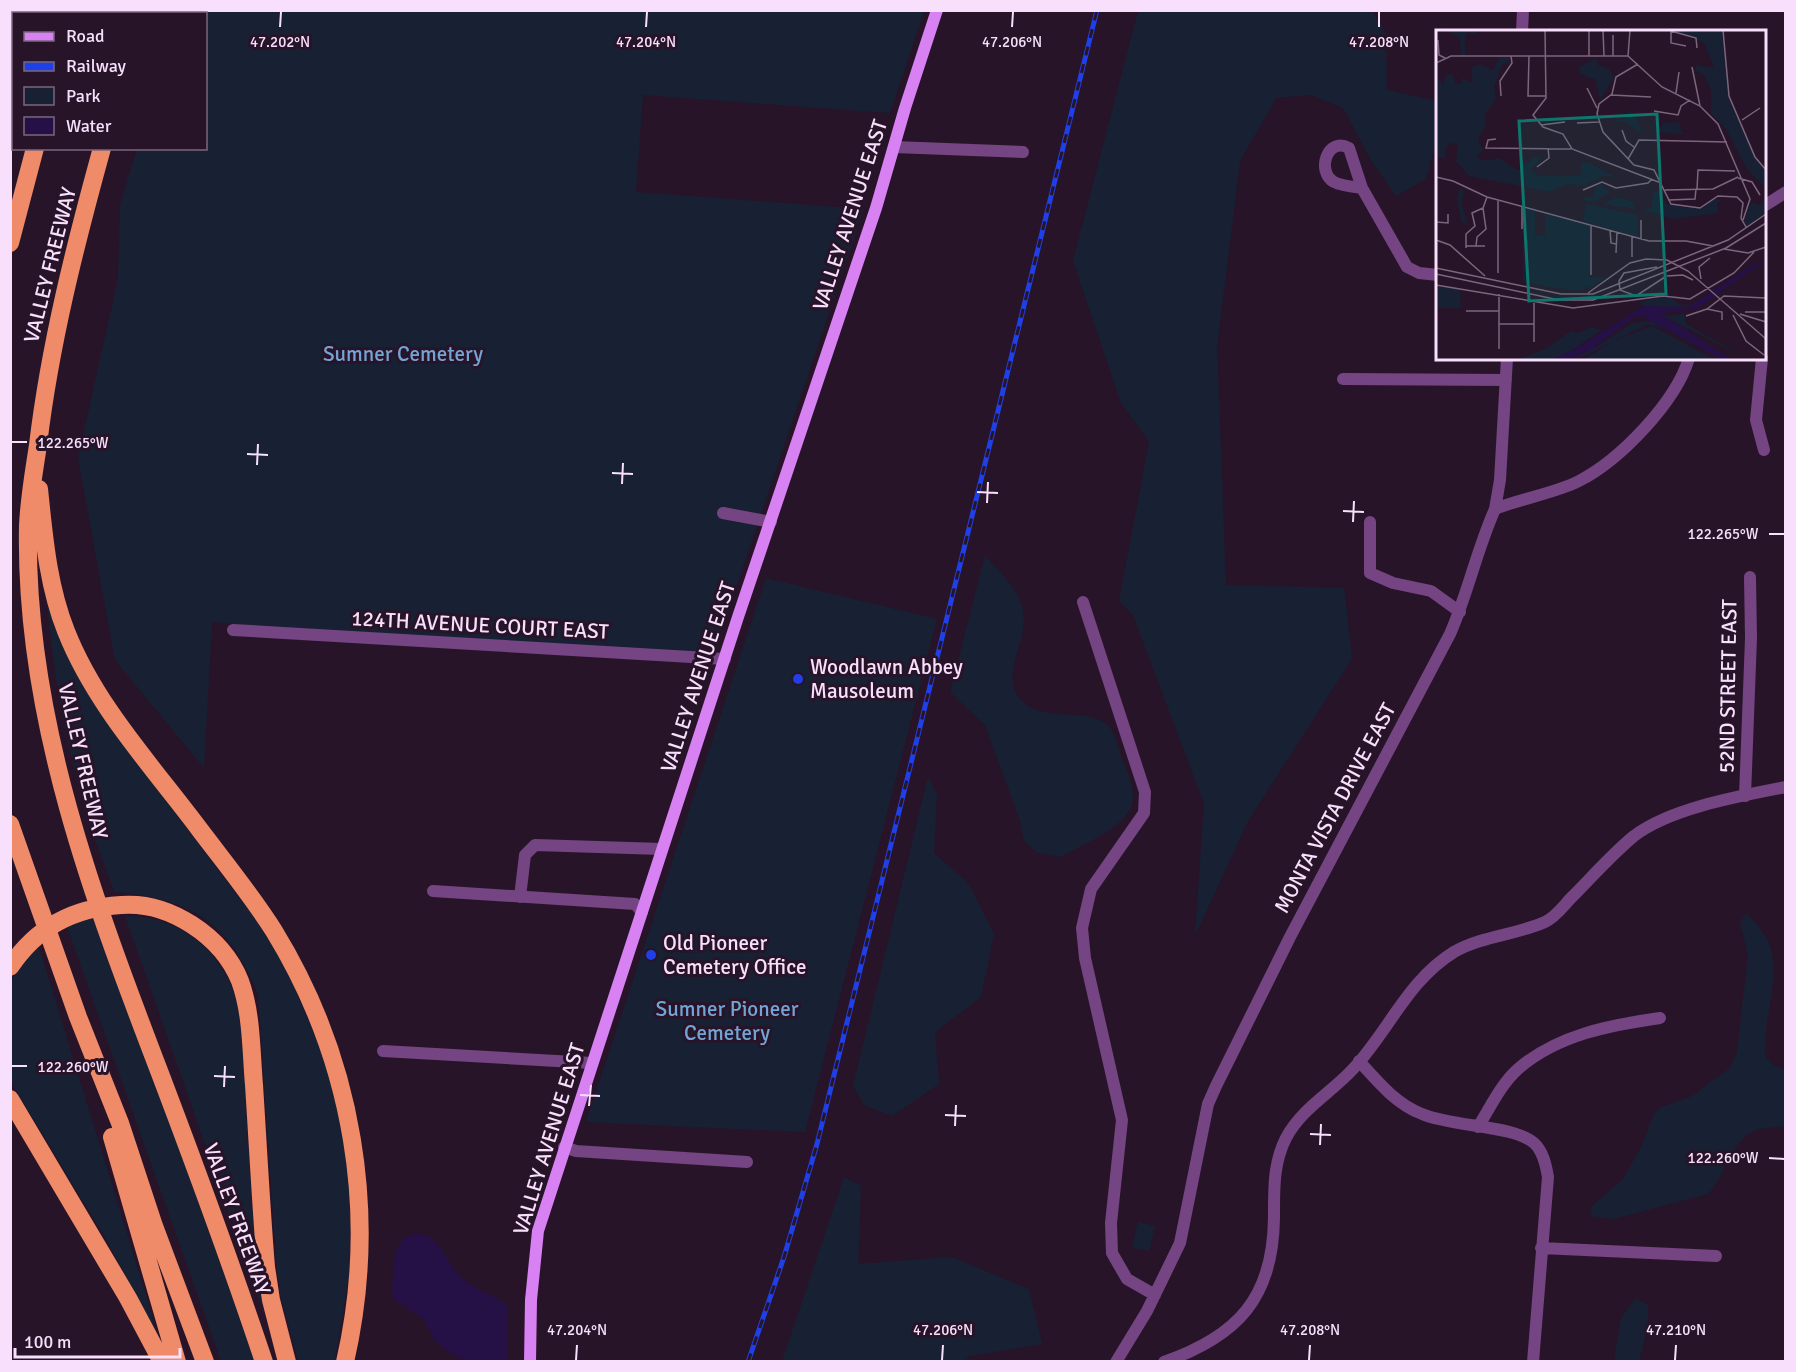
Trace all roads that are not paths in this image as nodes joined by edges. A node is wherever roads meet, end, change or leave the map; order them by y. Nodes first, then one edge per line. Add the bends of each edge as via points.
1 (937, 10) edge
2 (1523, 10) edge
3 (1522, 30) edge
4 (894, 147) junction
5 (34, 150) edge
6 (101, 150) edge
7 (1023, 152) dead end
8 (1362, 188) dead end
9 (1785, 192) edge
10 (1766, 205) edge
11 (10, 243) edge
12 (1436, 274) edge
13 (1507, 360) edge
14 (1688, 360) edge
15 (1762, 360) edge
16 (1344, 379) dead end
17 (1506, 380) junction
18 (37, 447) junction
19 (1764, 450) dead end
20 (1496, 509) junction
21 (723, 513) dead end
22 (771, 522) junction
23 (1370, 522) dead end
24 (1750, 577) dead end
25 (1083, 602) dead end
26 (1460, 612) junction
27 (233, 630) dead end
28 (725, 659) junction
29 (1785, 787) edge
30 (1744, 796) junction
31 (10, 824) edge
32 (662, 849) junction
33 (433, 891) dead end
34 (520, 897) junction
35 (642, 912) junction
36 (10, 967) edge
37 (78, 1017) junction
38 (1660, 1018) dead end
39 (383, 1051) dead end
40 (1359, 1061) junction
41 (592, 1063) junction
42 (10, 1099) edge
43 (1478, 1127) junction
44 (564, 1147) junction
45 (747, 1162) dead end
46 (1541, 1248) junction
47 (1716, 1256) dead end
48 (1155, 1295) junction
49 (162, 1362) edge
50 (177, 1362) edge
51 (205, 1362) edge
52 (264, 1362) edge
53 (287, 1362) edge
54 (345, 1362) edge
55 (530, 1362) edge
56 (1116, 1362) edge
57 (1164, 1362) edge
58 (1533, 1362) edge

1 - 4 main road, VALLEY AVENUE EAST
2 - 3 street
4 - 7 street
4 - 22 main road, VALLEY AVENUE EAST
5 - 11 highway, VALLEY FREEWAY
6 - 18 highway, VALLEY FREEWAY via 56,327
8 - 12 street via 1407,267 1419,273
9 - 10 street
13 - 17 street
14 - 20 street via 1672,393 1649,424 1592,472 1570,484
15 - 19 street via 1756,420
16 - 17 street
17 - 20 street
18 - 52 highway, VALLEY FREEWAY via 28,525 29,590 42,697 62,785 112,947
18 - 54 highway via 53,590 84,668 112,714 273,930 323,1028 353,1136 358,1191 359,1271
20 - 26 street, MONTA VISTA DRIVE EAST via 1484,534
21 - 22 street
22 - 28 main road, VALLEY AVENUE EAST
23 - 26 street via 1370,573 1393,583 1431,591
24 - 30 street, 52ND STREET EAST
25 - 48 street via 1146,792 1146,805 1139,821 1091,889 1082,928 1085,958 1122,1120 1111,1223 1112,1253 1127,1279
26 - 48 street, MONTA VISTA DRIVE EAST via 1216,1086 1208,1104 1180,1243
27 - 28 street, 124TH AVENUE COURT EAST
28 - 32 main road, VALLEY AVENUE EAST
29 - 30 street
30 - 40 street via 1694,809 1645,829 1545,922 1479,941 1448,956 1416,985
31 - 37 highway
32 - 34 street via 535,845 525,855
32 - 35 main road, VALLEY AVENUE EAST
33 - 34 street
34 - 35 street via 635,904
35 - 41 main road, VALLEY AVENUE EAST
36 - 53 highway via 32,940 59,919 92,907 132,904 178,917 200,930 230,962 240,980 249,1023 266,1267
37 - 50 highway
37 - 51 highway
38 - 43 street via 1604,1026 1546,1050 1517,1070
39 - 41 street
40 - 43 street via 1386,1092 1419,1113
40 - 57 street via 1301,1116 1286,1138 1274,1178 1272,1254 1259,1293 1240,1317 1204,1345
41 - 44 main road, VALLEY AVENUE EAST
42 - 49 highway
43 - 46 street via 1518,1135 1533,1142 1540,1151 1548,1177
44 - 45 street via 576,1151
44 - 55 main road, VALLEY AVENUE EAST via 538,1231
46 - 47 street
46 - 58 street
48 - 56 street, MONTA VISTA DRIVE EAST

